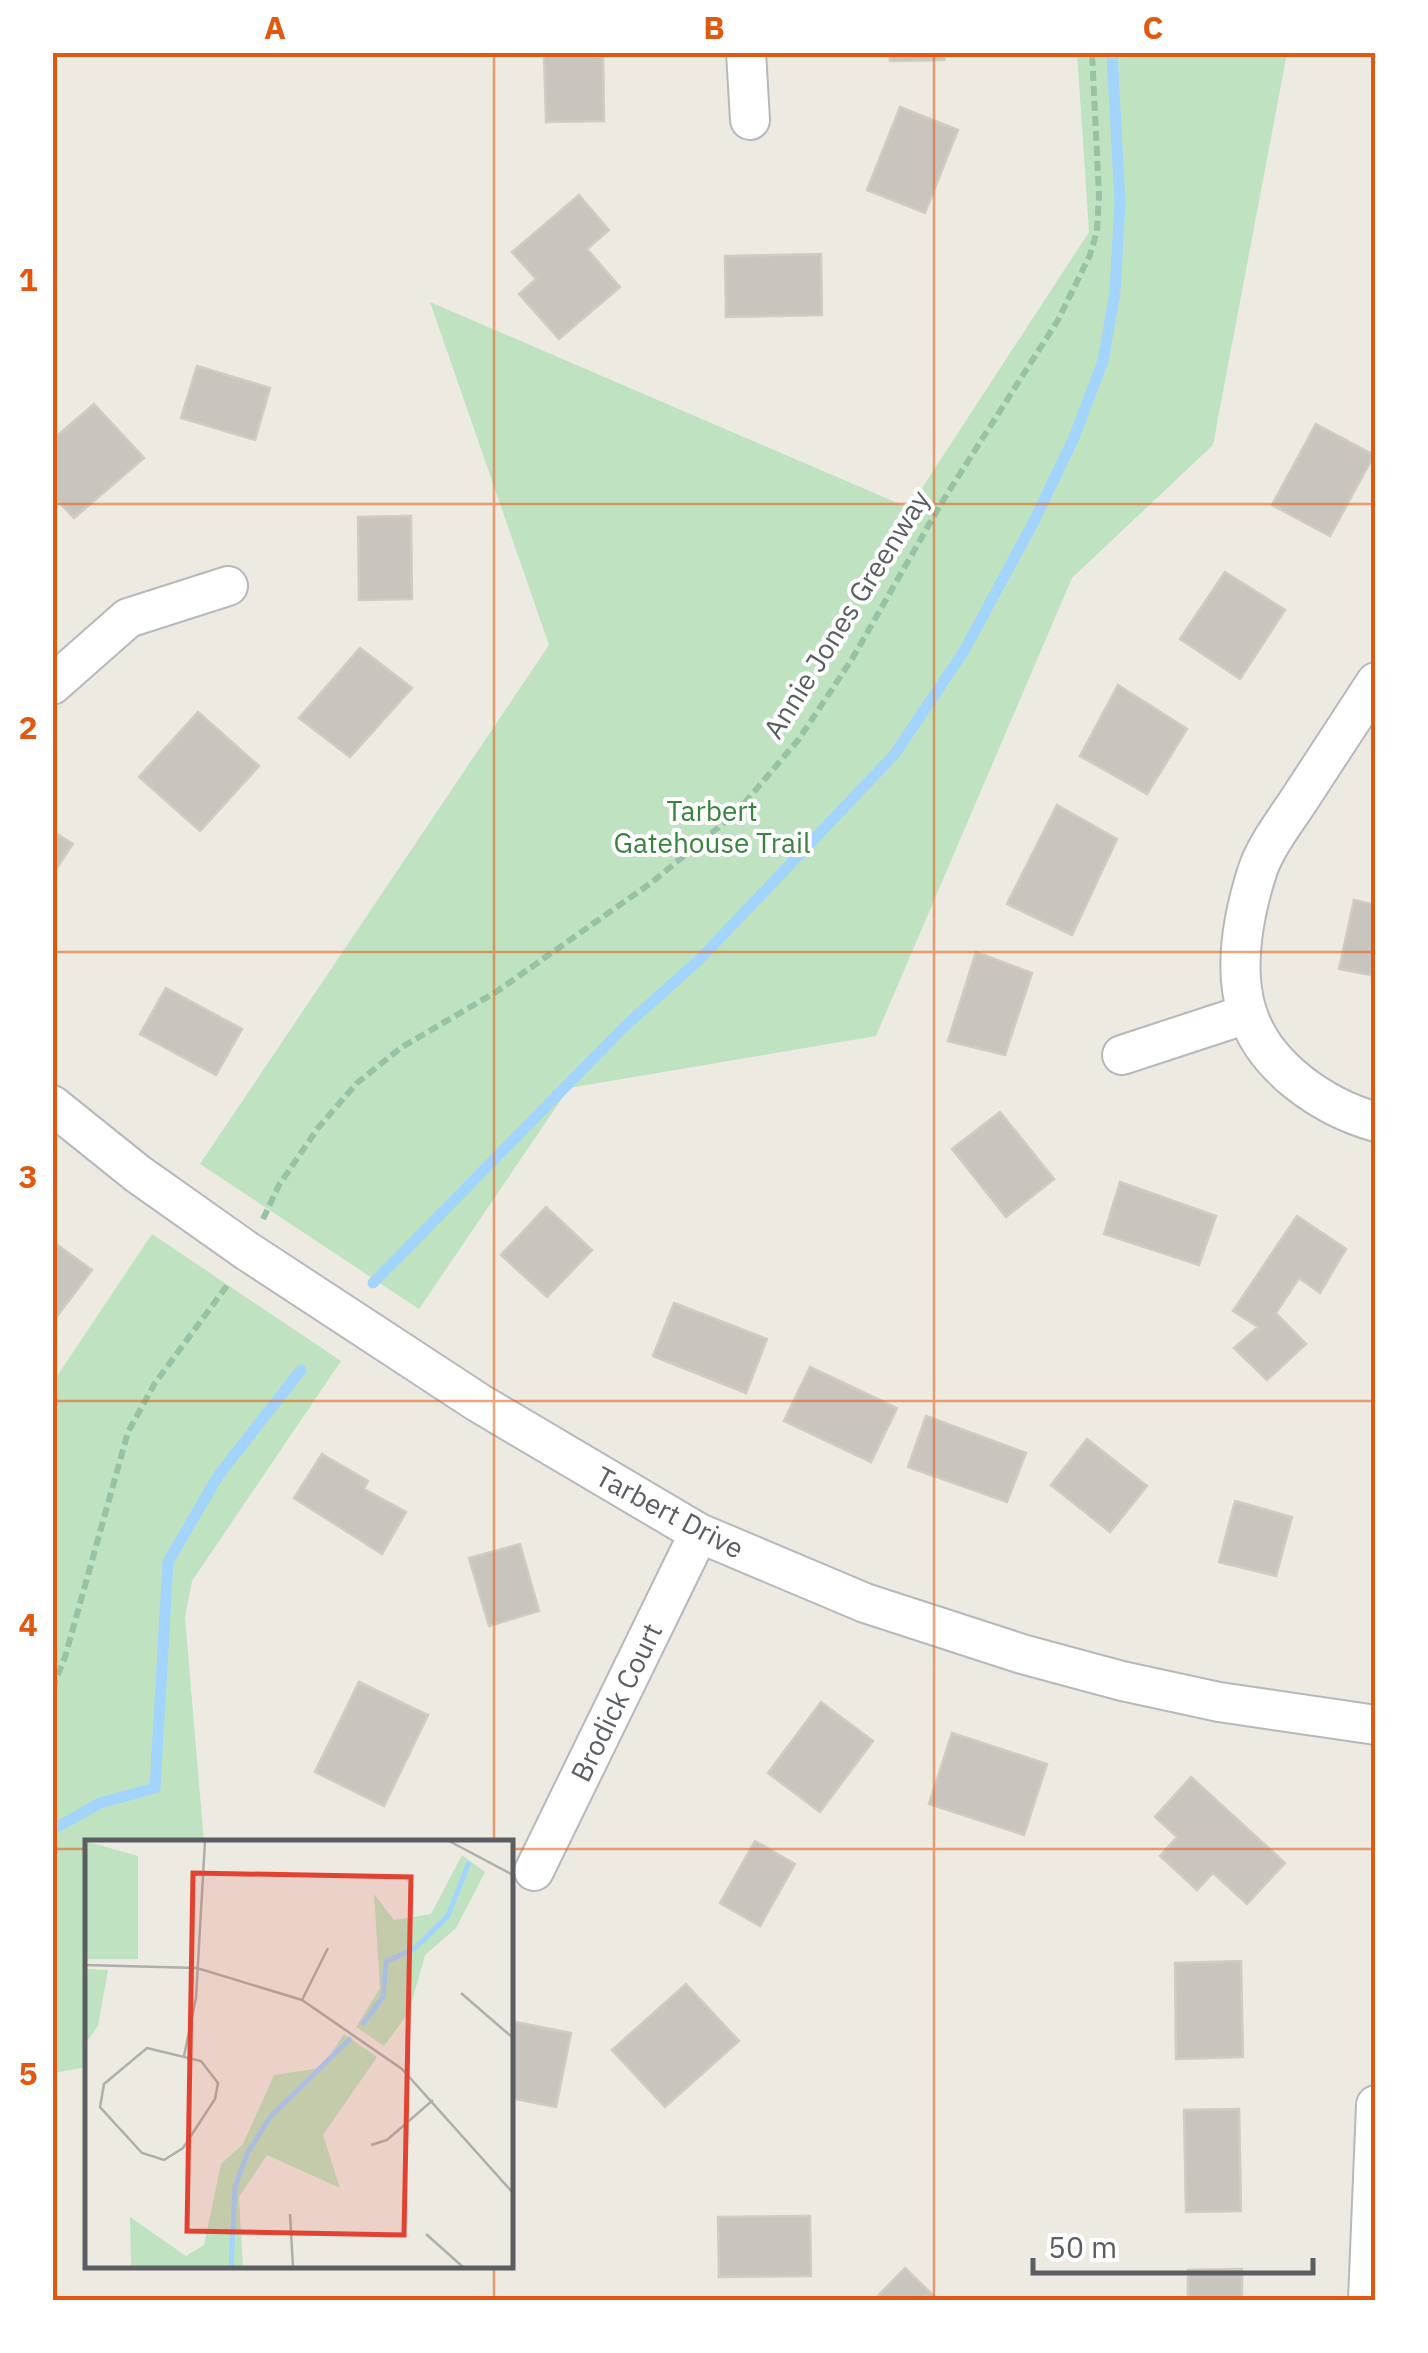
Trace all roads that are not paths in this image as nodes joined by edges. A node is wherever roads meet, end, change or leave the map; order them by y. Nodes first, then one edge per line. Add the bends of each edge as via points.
1 (746, 52) edge
2 (750, 120) dead end
3 (228, 586) dead end
4 (1376, 682) edge
5 (52, 685) edge
6 (1247, 1014) junction
7 (1122, 1054) dead end
8 (52, 1104) edge
9 (1376, 1122) edge
10 (699, 1533) junction
11 (1376, 1725) edge
12 (534, 1872) dead end
13 (1376, 2106) edge
14 (1368, 2300) edge

1 - 2 street
3 - 5 street via 128,618
4 - 6 street via 1259,867 1243,940
6 - 7 street
6 - 9 street via 1269,1052 1306,1090
8 - 10 street, Tarbert Drive via 247,1251 479,1403
10 - 11 street, Tarbert Drive via 865,1603 1022,1654 1219,1702
10 - 12 street, Brodick Court
13 - 14 street

